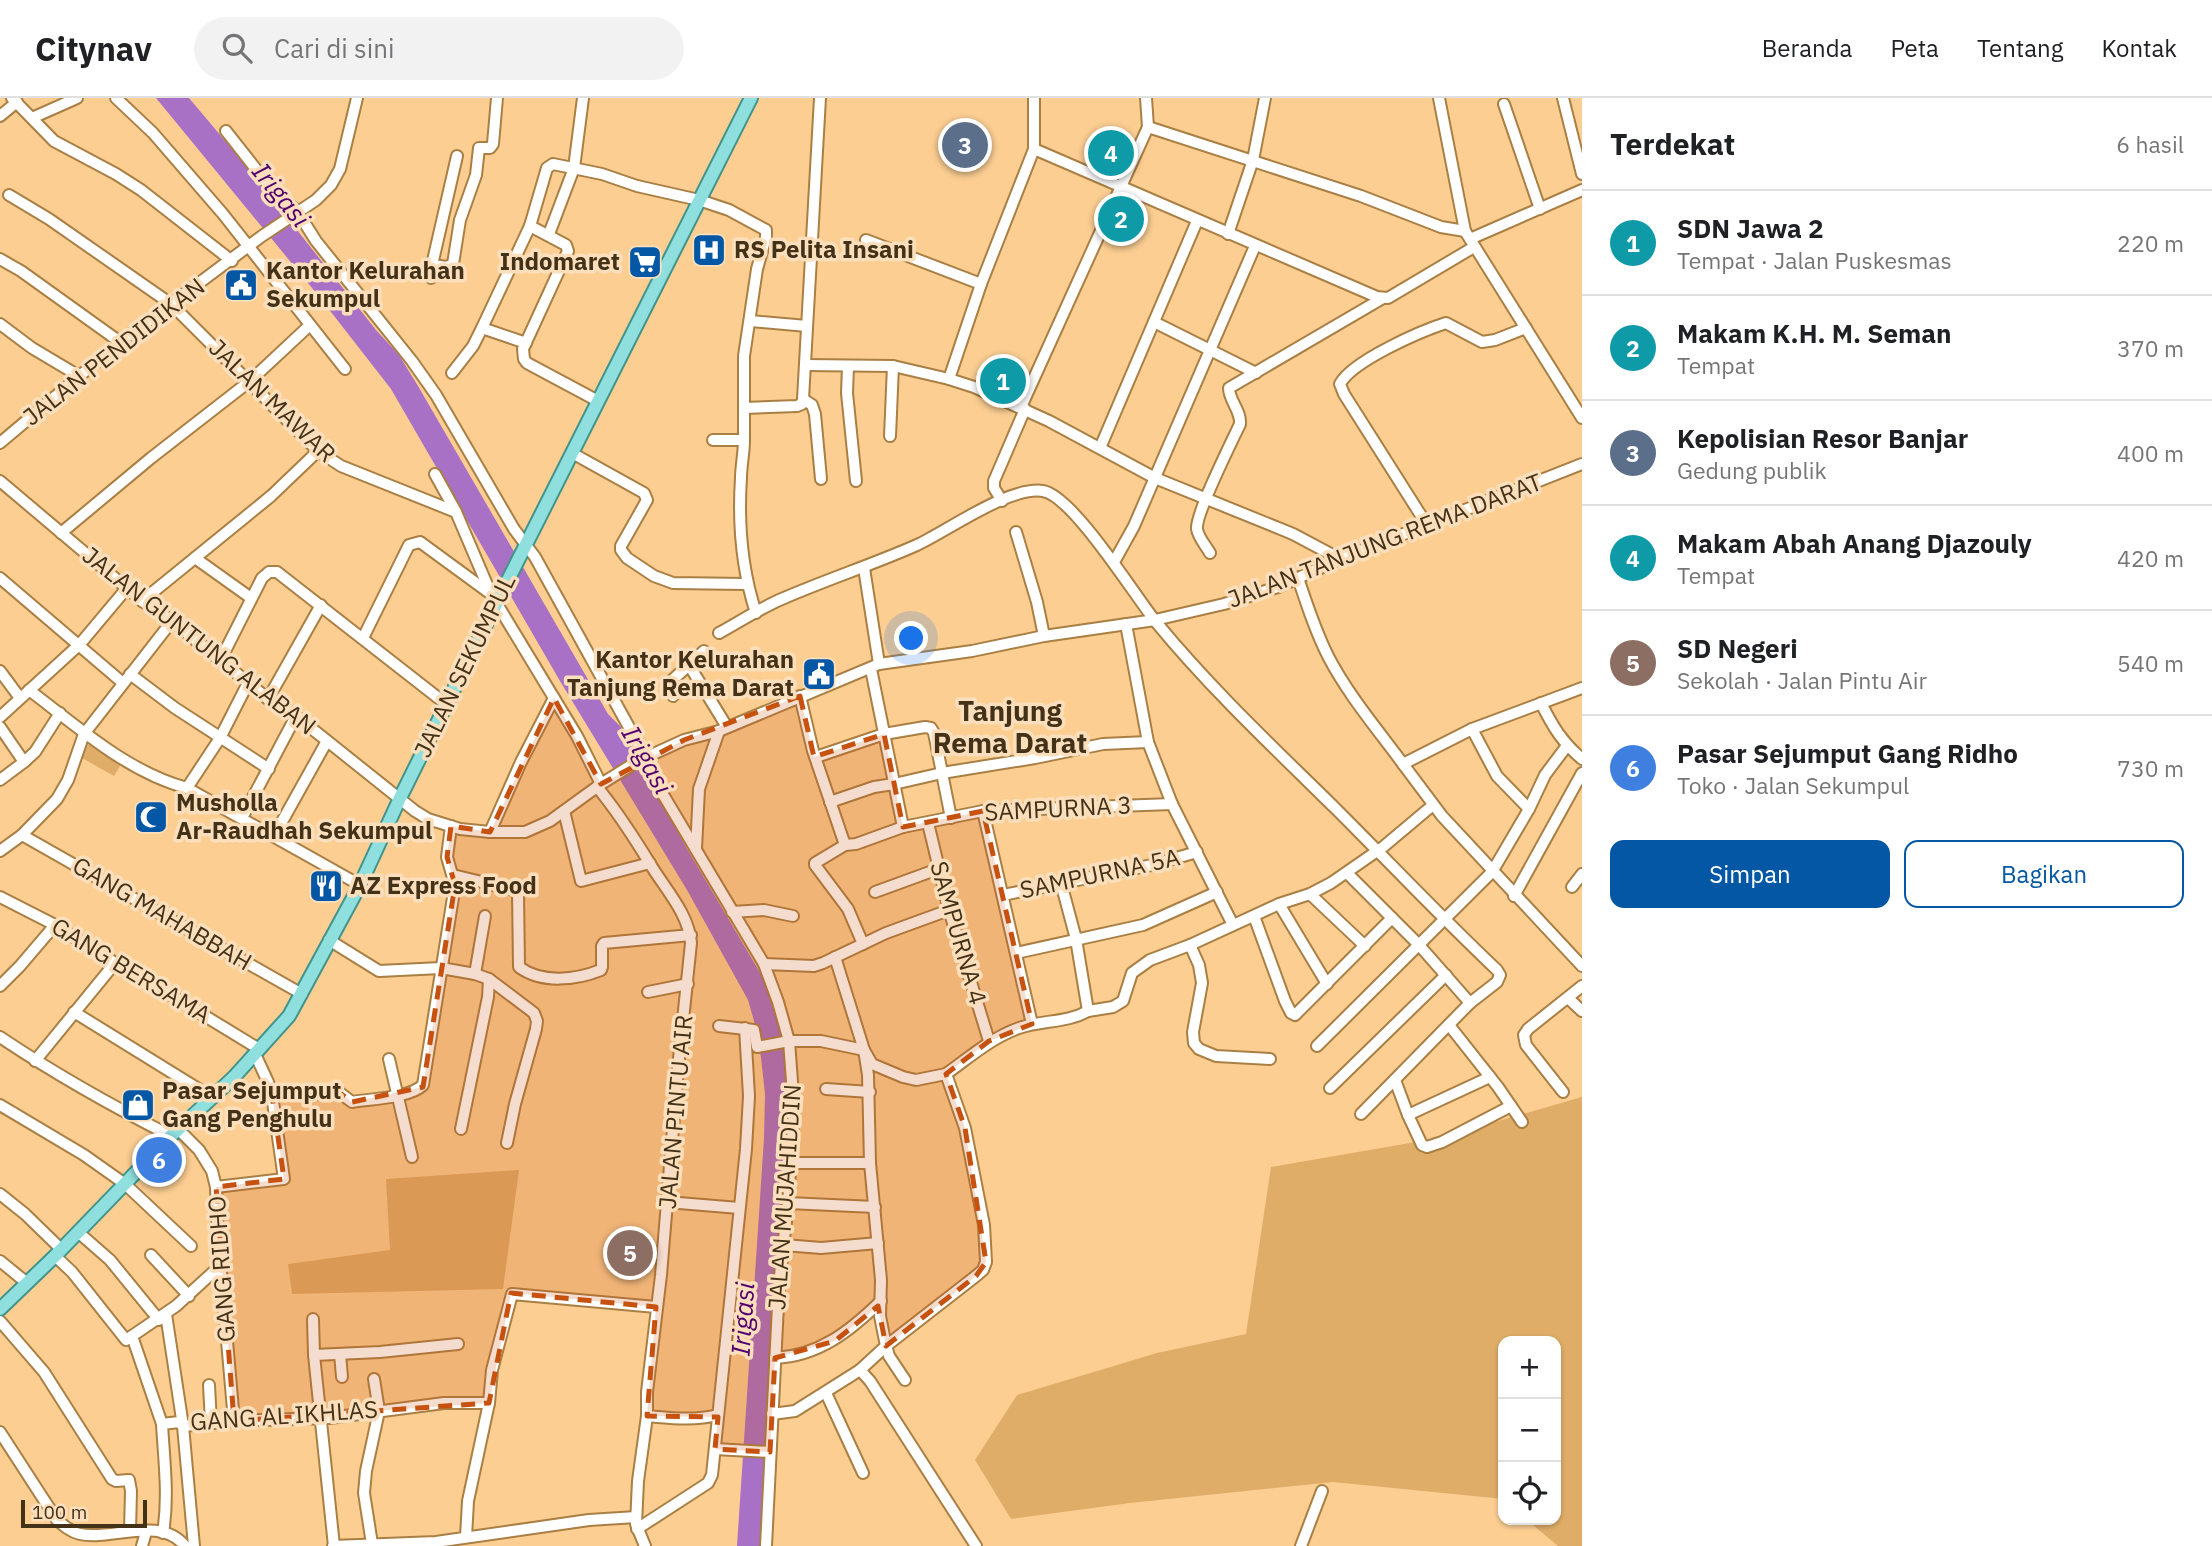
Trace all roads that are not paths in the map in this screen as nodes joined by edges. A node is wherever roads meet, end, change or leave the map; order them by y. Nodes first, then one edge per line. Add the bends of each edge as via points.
1 (77, 98) edge
2 (116, 98) edge
3 (357, 98) edge
4 (497, 98) edge
5 (583, 98) edge
6 (751, 98) edge
7 (820, 98) edge
8 (1034, 98) edge
9 (1146, 98) edge
10 (1265, 98) edge
11 (1439, 98) edge
12 (1563, 98) edge
13 (15, 100) edge
14 (1504, 104) dead end
15 (0, 116) edge
16 (32, 118) junction
17 (1148, 127) junction
18 (226, 131) dead end
19 (1034, 149) junction
20 (457, 156) dead end
21 (1253, 160) junction
22 (574, 167) junction
23 (1582, 174) edge
24 (1120, 187) junction
25 (1582, 190) edge
26 (9, 195) dead end
27 (699, 200) junction
28 (1540, 209) junction
29 (294, 213) junction
30 (1197, 221) junction
31 (530, 226) junction
32 (549, 234) junction
33 (1228, 234) junction
34 (1470, 239) junction
35 (866, 240) dead end
36 (1255, 246) junction
37 (250, 247) junction
38 (0, 259) edge
39 (232, 261) junction
40 (432, 265) junction
41 (431, 278) dead end
42 (981, 284) junction
43 (1383, 298) junction
44 (171, 304) junction
45 (751, 321) junction
46 (1154, 323) junction
47 (0, 324) edge
48 (310, 325) junction
49 (807, 326) junction
50 (482, 328) junction
51 (1526, 328) junction
52 (120, 342) junction
53 (526, 343) junction
54 (1210, 349) junction
55 (805, 365) junction
56 (848, 366) junction
57 (892, 366) junction
58 (345, 369) dead end
59 (453, 373) dead end
60 (1256, 373) junction
61 (79, 376) junction
62 (949, 379) junction
63 (250, 381) junction
64 (803, 399) junction
65 (598, 401) junction
66 (744, 408) junction
67 (1023, 408) junction
68 (1582, 418) edge
69 (890, 436) dead end
70 (2, 439) edge
71 (713, 440) dead end
72 (744, 440) junction
73 (1100, 448) junction
74 (318, 451) junction
75 (572, 453) junction
76 (1582, 464) edge
77 (435, 474) dead end
78 (1155, 478) junction
79 (821, 479) dead end
80 (0, 481) edge
81 (856, 481) dead end
82 (1206, 499) junction
83 (1002, 500) junction
84 (456, 512) junction
85 (1427, 525) junction
86 (1016, 532) dead end
87 (61, 533) junction
88 (523, 550) junction
89 (1210, 553) dead end
90 (195, 558) junction
91 (1340, 559) junction
92 (1114, 562) junction
93 (864, 568) junction
94 (0, 578) edge
95 (1298, 578) junction
96 (746, 584) junction
97 (127, 588) junction
98 (497, 596) junction
99 (251, 598) junction
100 (142, 601) junction
101 (321, 605) junction
102 (756, 613) junction
103 (1155, 620) junction
104 (173, 621) junction
105 (1126, 624) junction
106 (719, 633) dead end
107 (1044, 636) junction
108 (363, 638) junction
109 (80, 644) junction
110 (704, 651) dead end
111 (220, 661) junction
112 (689, 665) junction
113 (875, 666) junction
114 (0, 671) edge
115 (127, 678) junction
116 (248, 683) junction
117 (1582, 688) edge
118 (29, 690) junction
119 (673, 696) dead end
120 (800, 696) junction
121 (20, 698) junction
122 (554, 698) junction
123 (268, 699) junction
124 (1541, 703) junction
125 (446, 704) junction
126 (60, 713) junction
127 (296, 716) junction
128 (0, 717) edge
129 (0, 727) edge
130 (723, 729) junction
131 (1472, 729) junction
132 (84, 734) junction
133 (884, 734) junction
134 (220, 738) junction
135 (327, 741) junction
136 (1148, 742) junction
137 (1566, 747) junction
138 (816, 757) junction
139 (642, 759) junction
140 (1582, 759) edge
141 (24, 762) junction
142 (1403, 764) junction
143 (269, 769) junction
144 (942, 773) junction
145 (1582, 773) edge
146 (0, 780) edge
147 (601, 784) junction
148 (894, 784) junction
149 (187, 788) junction
150 (400, 798) junction
151 (830, 802) junction
152 (1172, 804) junction
153 (1433, 805) junction
154 (1529, 809) junction
155 (564, 811) junction
156 (983, 811) junction
157 (242, 818) junction
158 (951, 818) junction
159 (928, 823) junction
160 (451, 826) junction
161 (903, 827) junction
162 (490, 832) junction
163 (22, 835) junction
164 (274, 836) junction
165 (845, 845) junction
166 (0, 851) edge
167 (1377, 851) junction
168 (696, 852) junction
169 (1197, 852) junction
170 (650, 863) junction
171 (938, 869) junction
172 (1492, 872) junction
173 (1347, 873) junction
174 (1582, 874) edge
175 (453, 875) junction
176 (1061, 883) junction
177 (360, 885) junction
178 (1572, 887) dead end
179 (875, 892) dead end
180 (1217, 892) junction
181 (1310, 894) junction
182 (1003, 895) junction
183 (1514, 895) junction
184 (0, 897) edge
185 (1279, 904) junction
186 (949, 910) junction
187 (732, 912) junction
188 (485, 916) dead end
189 (793, 916) dead end
190 (1254, 916) junction
191 (1392, 918) junction
192 (1444, 920) junction
193 (55, 925) junction
194 (1233, 925) junction
195 (691, 936) junction
196 (1076, 939) junction
197 (329, 940) junction
198 (863, 944) junction
199 (1190, 945) junction
200 (1419, 945) junction
201 (1364, 946) junction
202 (1016, 953) junction
203 (835, 957) junction
204 (115, 964) junction
205 (764, 964) junction
206 (1582, 966) edge
207 (441, 968) junction
208 (475, 974) junction
209 (1446, 975) junction
210 (489, 979) junction
211 (688, 984) junction
212 (1327, 984) junction
213 (0, 986) edge
214 (1582, 986) edge
215 (648, 992) dead end
216 (302, 994) junction
217 (1568, 998) junction
218 (1470, 1003) junction
219 (1582, 1011) edge
220 (74, 1012) junction
221 (1088, 1012) junction
222 (1032, 1024) junction
223 (1449, 1025) junction
224 (719, 1026) dead end
225 (745, 1028) junction
226 (0, 1037) edge
227 (989, 1041) junction
228 (785, 1043) junction
229 (1317, 1046) dead end
230 (864, 1050) junction
231 (257, 1051) junction
232 (390, 1059) dead end
233 (1270, 1059) dead end
234 (35, 1061) junction
235 (946, 1074) junction
236 (1490, 1077) junction
237 (1395, 1080) junction
238 (1330, 1088) dead end
239 (825, 1089) dead end
240 (870, 1092) junction
241 (1563, 1092) dead end
242 (272, 1095) junction
243 (398, 1096) junction
244 (213, 1098) junction
245 (0, 1105) edge
246 (1511, 1106) junction
247 (1361, 1114) dead end
248 (1408, 1115) junction
249 (1522, 1122) dead end
250 (461, 1129) dead end
251 (174, 1133) junction
252 (507, 1143) dead end
253 (412, 1157) dead end
254 (791, 1163) junction
255 (870, 1163) junction
256 (125, 1184) junction
257 (216, 1187) junction
258 (0, 1194) edge
259 (667, 1202) junction
260 (788, 1203) junction
261 (875, 1207) junction
262 (738, 1208) junction
263 (78, 1232) junction
264 (878, 1242) junction
265 (783, 1245) junction
266 (191, 1246) dead end
267 (58, 1253) junction
268 (151, 1255) dead end
269 (0, 1261) edge
270 (221, 1265) junction
271 (27, 1283) junction
272 (189, 1296) junction
273 (881, 1301) junction
274 (656, 1307) junction
275 (0, 1309) edge
276 (162, 1317) junction
277 (313, 1319) dead end
278 (0, 1321) edge
279 (132, 1336) junction
280 (458, 1344) dead end
281 (886, 1346) junction
282 (340, 1354) junction
283 (314, 1355) junction
284 (775, 1358) junction
285 (860, 1370) junction
286 (342, 1377) dead end
287 (374, 1380) dead end
288 (905, 1380) dead end
289 (209, 1385) dead end
290 (826, 1393) junction
291 (489, 1403) junction
292 (379, 1411) junction
293 (772, 1413) junction
294 (718, 1415) junction
295 (647, 1416) junction
296 (320, 1417) junction
297 (234, 1421) junction
298 (211, 1423) junction
299 (162, 1424) junction
300 (183, 1426) junction
301 (0, 1432) edge
302 (715, 1449) junction
303 (767, 1452) junction
304 (863, 1473) dead end
305 (1322, 1491) dead end
306 (636, 1517) junction
307 (637, 1529) junction
308 (130, 1531) junction
309 (146, 1532) junction
310 (163, 1533) junction
311 (466, 1537) junction
312 (193, 1540) edge
313 (181, 1542) edge
314 (372, 1544) edge
315 (404, 1545) edge
316 (142, 1546) edge
317 (333, 1546) edge
318 (645, 1546) edge
319 (766, 1546) edge
320 (976, 1546) edge
321 (1301, 1546) edge

1 - 16 street
2 - 37 street via 153,133
3 - 29 street, JALAN PENDIDIKAN via 340,169 316,200
4 - 40 street via 492,147 479,148 453,264
5 - 22 street
6 - 27 main road, JALAN SEKUMPUL
7 - 49 street
8 - 19 street
9 - 17 street
10 - 21 street
11 - 34 street
12 - 23 street
13 - 15 street
13 - 16 street
14 - 28 street
16 - 39 street via 54,141 141,190
17 - 21 street
17 - 24 street
18 - 29 street, JALAN MUJAHIDDIN
19 - 24 street
19 - 42 street
20 - 40 street
21 - 33 street
21 - 34 street
22 - 27 street
22 - 31 street via 553,164 547,168
22 - 32 street
24 - 30 street
24 - 67 street
25 - 28 street
26 - 44 street, JALAN MAWAR
27 - 45 street via 729,210 767,233
27 - 65 main road, JALAN SEKUMPUL
28 - 34 street
29 - 37 street, JALAN PENDIDIKAN
29 - 88 street, JALAN MUJAHIDDIN via 436,395
30 - 33 street
30 - 46 street
31 - 32 street
31 - 50 street
32 - 53 street via 566,245 568,254
33 - 36 street
34 - 43 street
34 - 51 street
35 - 42 street
36 - 43 street
36 - 54 street
37 - 39 street, JALAN PENDIDIKAN
37 - 48 street
38 - 52 street
39 - 44 street, JALAN PENDIDIKAN
40 - 41 street
42 - 62 street
43 - 60 street
44 - 52 street, JALAN PENDIDIKAN
44 - 63 street, JALAN MAWAR
45 - 49 street
45 - 66 street via 744,356
46 - 54 street
46 - 73 street
47 - 61 street
48 - 58 street
48 - 63 street
49 - 55 street
50 - 53 street
50 - 59 street
51 - 68 street
51 - 85 street via 1482,342 1446,323 1439,325 1417,332 1358,366 1340,384
52 - 61 street, JALAN PENDIDIKAN
53 - 65 street via 522,354 527,363
54 - 60 street
54 - 78 street
55 - 56 street
55 - 64 street
56 - 57 street
56 - 81 street
57 - 62 street
57 - 69 street
60 - 82 street via 1229,388 1240,424
61 - 70 street, JALAN PENDIDIKAN
62 - 67 street
63 - 74 street, JALAN MAWAR
63 - 87 street
64 - 66 street via 797,406
64 - 79 street via 815,414
65 - 75 main road, JALAN SEKUMPUL
66 - 72 street
67 - 73 street
67 - 83 street via 994,481
71 - 72 street
72 - 96 street via 740,501
73 - 78 street
74 - 84 street, JALAN MAWAR via 352,471
74 - 90 street
75 - 88 main road, JALAN SEKUMPUL
75 - 96 street via 644,493 647,500 621,546 626,558 673,583
76 - 85 street, JALAN TANJUNG REMA DARAT
77 - 84 street
78 - 82 street
78 - 92 street
80 - 87 street, JALAN GUNTUNG ALABAN
82 - 89 street via 1197,531
82 - 91 street via 1293,534
83 - 92 street via 1031,491 1055,495
83 - 93 street
84 - 98 street
85 - 91 street, JALAN TANJUNG REMA DARAT
86 - 107 street
87 - 97 street, JALAN GUNTUNG ALABAN
88 - 98 main road, JALAN SEKUMPUL
88 - 139 street, JALAN MUJAHIDDIN via 542,569
90 - 99 street
90 - 100 street
91 - 95 street, JALAN TANJUNG REMA DARAT
92 - 103 street
93 - 102 street
93 - 113 street
94 - 109 street
95 - 103 street, JALAN TANJUNG REMA DARAT via 1252,596
95 - 142 street via 1329,659
96 - 102 street
97 - 100 street, JALAN GUNTUNG ALABAN
97 - 109 street
98 - 108 street via 420,542 409,545
98 - 122 street, JALAN PINTU AIR
98 - 125 main road, JALAN SEKUMPUL
99 - 101 street via 262,578 272,571
99 - 111 street
100 - 104 street, JALAN GUNTUNG ALABAN
101 - 108 street
101 - 123 street
102 - 106 street
103 - 105 street, JALAN TANJUNG REMA DARAT
103 - 167 street via 1233,707
104 - 111 street, JALAN GUNTUNG ALABAN
104 - 115 street
105 - 107 street, JALAN TANJUNG REMA DARAT
105 - 136 street
107 - 113 street, JALAN TANJUNG REMA DARAT
108 - 125 street
109 - 115 street
109 - 118 street
110 - 112 street
111 - 116 street, JALAN GUNTUNG ALABAN
112 - 119 street via 667,685
112 - 130 street
113 - 120 street, JALAN TANJUNG REMA DARAT
113 - 133 street
114 - 121 street
115 - 132 street
115 - 134 street
116 - 123 street, JALAN GUNTUNG ALABAN
116 - 134 street
117 - 124 street
118 - 121 street
118 - 126 street
120 - 130 street, JALAN TANJUNG REMA DARAT
120 - 138 street
121 - 128 street
122 - 147 street, JALAN PINTU AIR
122 - 162 street
123 - 127 street, JALAN GUNTUNG ALABAN
124 - 131 street
124 - 137 street
125 - 150 main road, JALAN SEKUMPUL
126 - 132 street
126 - 141 street
127 - 135 street, JALAN GUNTUNG ALABAN
127 - 143 street
129 - 141 street
130 - 139 street, JALAN TANJUNG REMA DARAT
130 - 168 street via 699,789
131 - 142 street
131 - 154 street via 1497,776
132 - 149 street
132 - 163 street via 57,799
133 - 138 street
133 - 144 street via 931,728
133 - 148 street
134 - 143 street
134 - 149 street
135 - 150 street, JALAN GUNTUNG ALABAN
135 - 164 street
136 - 144 street via 1103,744
136 - 152 street
137 - 140 street
137 - 154 street via 1545,775
138 - 151 street
139 - 147 street, JALAN TANJUNG REMA DARAT
139 - 168 street, JALAN MUJAHIDDIN
141 - 146 street
142 - 153 street
143 - 157 street
144 - 148 street
144 - 158 street
145 - 183 street
147 - 155 street, JALAN TANJUNG REMA DARAT
147 - 170 street, JALAN PINTU AIR
148 - 151 street
148 - 161 street
149 - 157 street
150 - 160 street, JALAN TANJUNG REMA DARAT via 428,819
150 - 177 main road, JALAN SEKUMPUL
151 - 165 street
152 - 156 street, SAMPURNA 3
152 - 169 street
153 - 167 street
153 - 172 street
154 - 172 street
155 - 162 street, JALAN TANJUNG REMA DARAT via 525,832
155 - 170 street via 581,881
156 - 158 street, SAMPURNA 3
156 - 182 street
157 - 164 street
158 - 159 street, SAMPURNA 3
159 - 161 street, SAMPURNA 3
159 - 171 street, SAMPURNA 4
160 - 162 street, JALAN TANJUNG REMA DARAT
160 - 175 street via 447,858
161 - 165 street, SAMPURNA 3
163 - 166 street
163 - 216 street, GANG MAHABBAH
164 - 177 street
165 - 198 street, SAMPURNA 3 via 815,866 848,909
167 - 173 street
167 - 192 street
168 - 187 street, JALAN MUJAHIDDIN
169 - 176 street, SAMPURNA 5A
169 - 180 street
170 - 195 street, JALAN PINTU AIR
171 - 179 street
171 - 186 street, SAMPURNA 4
172 - 183 street
172 - 192 street
173 - 181 street
173 - 191 street
174 - 178 street
175 - 195 street via 518,891 519,967 538,975 575,978 601,970 604,943
175 - 207 street
176 - 182 street, SAMPURNA 5A
176 - 196 street
177 - 197 main road, JALAN SEKUMPUL
180 - 194 street
180 - 196 street via 1143,925
181 - 185 street
181 - 201 street
182 - 202 street
183 - 206 street
184 - 193 street, GANG BERSAMA
185 - 190 street
185 - 212 street
186 - 198 street
186 - 227 street, SAMPURNA 4
187 - 189 street via 764,910
187 - 205 street, JALAN MUJAHIDDIN
188 - 208 street
190 - 194 street
190 - 212 street via 1291,1013 1297,1014
191 - 200 street
191 - 201 street
192 - 200 street
192 - 218 street via 1499,972 1497,982
193 - 204 street, GANG BERSAMA
193 - 213 street
194 - 199 street
195 - 211 street, JALAN PINTU AIR
196 - 202 street
196 - 221 street
197 - 207 street via 379,971
197 - 216 main road, JALAN SEKUMPUL
198 - 203 street
199 - 221 street via 1150,960 1132,973 1126,996 1118,1005
199 - 233 street via 1202,983 1194,1044 1216,1056
200 - 209 street
200 - 229 street
201 - 212 street
202 - 222 street
203 - 205 street via 814,966
203 - 230 street
204 - 220 street
204 - 231 street, GANG BERSAMA
205 - 228 street, JALAN MUJAHIDDIN via 778,1002
207 - 208 street
207 - 243 street via 423,1085
208 - 210 street
209 - 218 street
209 - 238 street
210 - 250 street
210 - 252 street via 534,1013 537,1021
211 - 215 street
211 - 259 street, JALAN PINTU AIR
214 - 217 street
216 - 231 main road, JALAN SEKUMPUL
217 - 219 street
217 - 241 street via 1524,1035 1526,1045
218 - 223 street
220 - 234 street
220 - 244 street
221 - 222 street
222 - 227 street
223 - 236 street
223 - 237 street
224 - 225 street
225 - 228 street via 754,1030 757,1048
225 - 262 street via 749,1096
226 - 234 street
227 - 235 street
228 - 230 street via 821,1041
228 - 254 street, JALAN MUJAHIDDIN via 794,1085
230 - 235 street via 872,1065 903,1077 916,1080
230 - 240 street
231 - 242 street
231 - 244 main road, JALAN SEKUMPUL
232 - 243 street
234 - 251 street via 116,1109
235 - 281 street via 965,1128 984,1225 986,1262 976,1276
236 - 246 street
236 - 248 street
237 - 247 street
237 - 248 street
239 - 240 street
240 - 255 street
242 - 243 street via 340,1093 352,1101
242 - 257 street via 284,1179
243 - 253 street
244 - 251 main road, JALAN SEKUMPUL
245 - 256 street
246 - 248 street via 1427,1147
246 - 249 street
251 - 256 main road, JALAN SEKUMPUL
251 - 257 street, GANG RIDHO via 199,1150
254 - 255 street
254 - 260 street, JALAN MUJAHIDDIN
255 - 261 street
256 - 263 main road, JALAN SEKUMPUL
256 - 266 street
257 - 270 street, GANG RIDHO
258 - 267 street via 25,1214
259 - 262 street
259 - 274 street, JALAN PINTU AIR
260 - 261 street
260 - 265 street, JALAN MUJAHIDDIN
261 - 264 street
262 - 294 street
263 - 267 main road, JALAN SEKUMPUL
263 - 276 street
264 - 265 street via 821,1248
264 - 273 street
265 - 284 street, JALAN MUJAHIDDIN
267 - 271 main road, JALAN SEKUMPUL
267 - 279 street via 126,1340
268 - 272 street
269 - 271 street
270 - 272 street
270 - 297 street, GANG RIDHO
271 - 275 main road, JALAN SEKUMPUL
272 - 276 street
273 - 281 street
273 - 284 street via 835,1340 792,1357
274 - 291 street via 512,1294 492,1370
274 - 295 street, JALAN PINTU AIR
276 - 279 street
276 - 300 street
277 - 283 street
278 - 308 street via 33,1356 112,1479 129,1480
279 - 299 street, GANG AL IKHLAS
280 - 282 street
281 - 285 street
281 - 288 street
282 - 283 street
282 - 286 street
283 - 296 street
284 - 293 street, JALAN MUJAHIDDIN
285 - 290 street
285 - 320 street
287 - 292 street
289 - 298 street
290 - 293 street via 795,1411
290 - 304 street
291 - 292 street, GANG AL IKHLAS via 444,1402
291 - 311 street via 468,1501
292 - 296 street, GANG AL IKHLAS
292 - 314 street via 364,1493
293 - 303 street, JALAN MUJAHIDDIN
294 - 295 street
294 - 302 street
295 - 306 street, JALAN PINTU AIR
296 - 297 street, GANG AL IKHLAS
296 - 317 street
297 - 298 street, GANG AL IKHLAS
298 - 300 street, GANG AL IKHLAS
299 - 300 street, GANG AL IKHLAS via 178,1422
299 - 310 street
300 - 312 street
301 - 308 street via 66,1528 96,1535
302 - 303 street
302 - 307 street via 708,1483
303 - 319 street, JALAN MUJAHIDDIN
305 - 321 street
306 - 307 street, JALAN PINTU AIR
306 - 311 street
307 - 318 street, JALAN PINTU AIR
308 - 309 street
309 - 310 street
309 - 316 street
310 - 313 street
311 - 315 street
312 - 313 street
314 - 315 street
314 - 317 street

